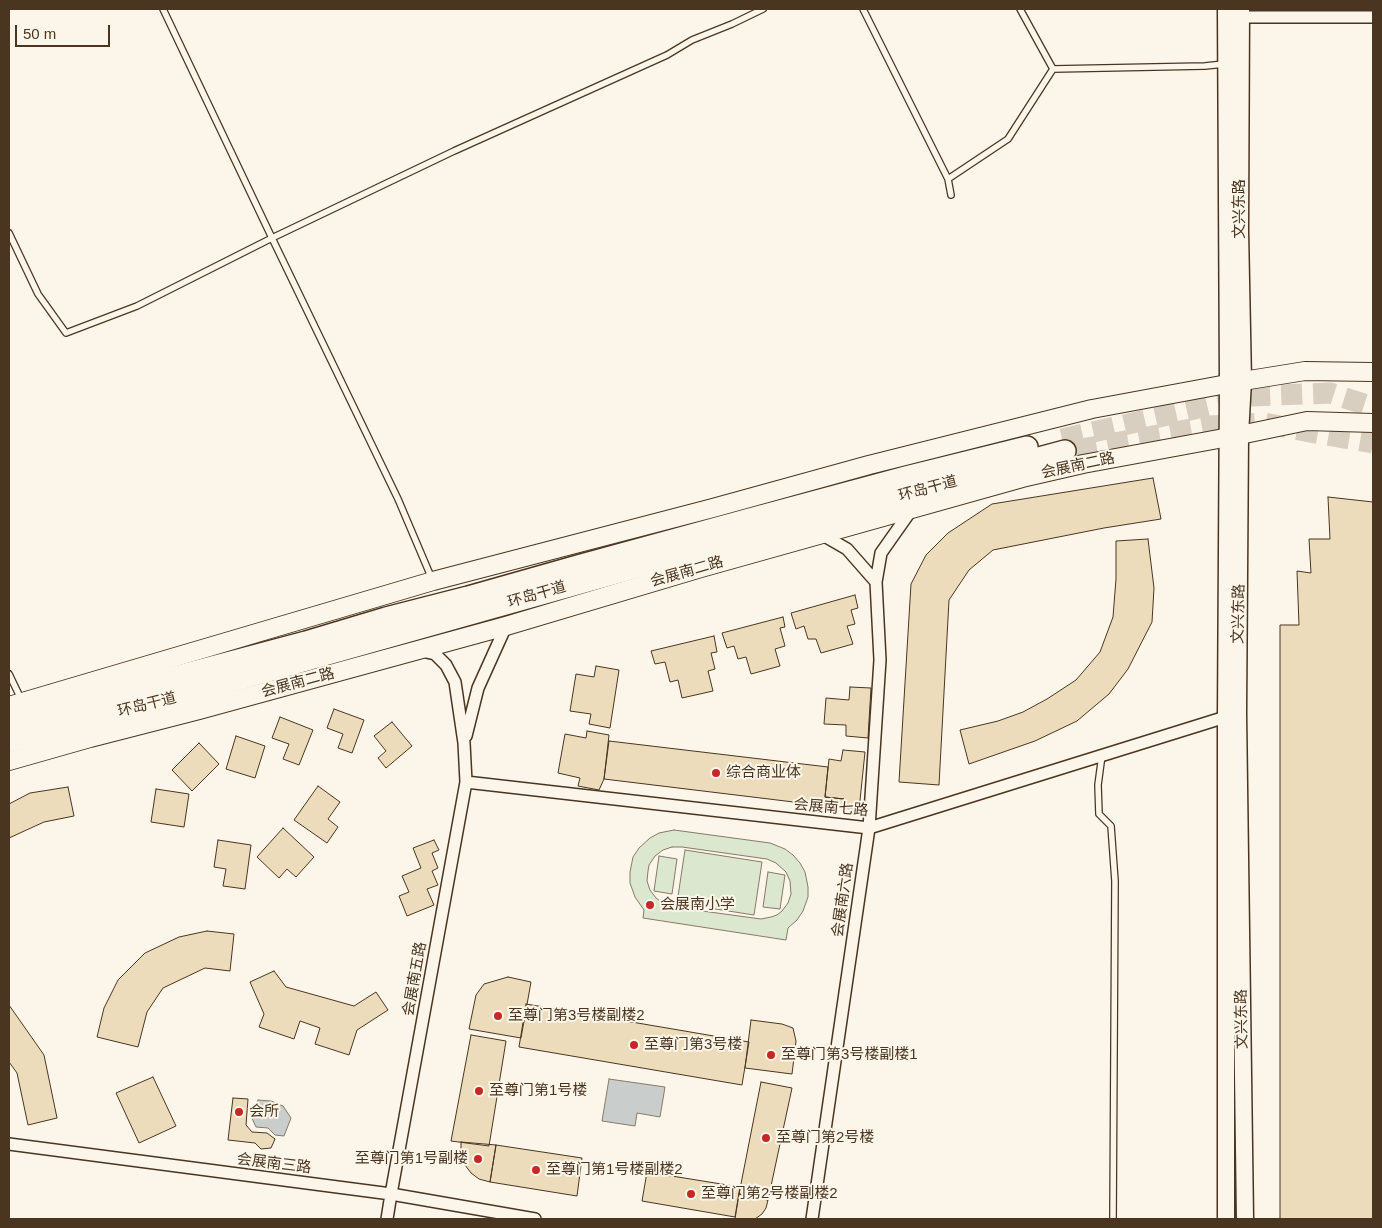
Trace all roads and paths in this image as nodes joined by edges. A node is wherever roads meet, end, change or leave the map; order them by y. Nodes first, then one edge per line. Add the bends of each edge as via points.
1 (163, 9) edge
2 (763, 9) edge
3 (863, 9) edge
4 (1020, 9) edge
5 (1233, 13) edge
6 (1373, 17) edge
7 (1226, 64) junction
8 (1052, 69) junction
9 (948, 178) junction
10 (951, 195) dead end
11 (9, 233) edge
12 (272, 238) junction
13 (1373, 372) edge
14 (1235, 382) junction
15 (1373, 423) edge
16 (1234, 436) junction
17 (912, 509) junction
18 (821, 534) junction
19 (433, 581) junction
20 (876, 582) junction
21 (506, 626) junction
22 (417, 650) junction
23 (9, 674) edge
24 (15, 704) edge
25 (1232, 715) junction
26 (9, 723) edge
27 (9, 741) edge
28 (464, 743) junction
29 (1102, 755) junction
30 (9, 762) edge
31 (466, 782) junction
32 (868, 828) junction
33 (9, 1144) edge
34 (391, 1194) junction
35 (388, 1219) edge
36 (535, 1219) edge
37 (812, 1219) edge
38 (1113, 1219) edge
39 (1226, 1219) edge
40 (1245, 1219) edge

1 - 12 lane
2 - 12 lane
3 - 9 lane
4 - 8 lane
5 - 6 street
5 - 7 main road, 文兴东路
5 - 14 main road, 文兴东路 via 1240,231
7 - 8 lane
7 - 14 main road, 文兴东路
8 - 9 lane via 1008,139
9 - 10 lane
11 - 12 lane via 38,294 66,333 137,306
12 - 19 lane via 398,499
13 - 14 main road via 1305,371
14 - 16 main road, 文兴东路
14 - 19 main road via 1082,412
15 - 16 main road, 会展南二路 via 1307,421
16 - 17 main road, 会展南二路 via 1083,464
16 - 25 main road, 文兴东路
17 - 18 main road, 会展南二路
17 - 20 street, 会展南六路 via 881,553
18 - 20 street via 847,550
18 - 21 main road, 会展南二路
19 - 24 main road
20 - 32 street, 会展南六路 via 880,660
21 - 22 main road, 会展南二路
21 - 28 street via 478,688
22 - 28 street via 435,654 446,665 455,682
22 - 30 main road, 会展南二路
23 - 24 lane
25 - 29 street, 会展南七路
25 - 39 main road, 文兴东路
25 - 40 main road, 文兴东路
26 - 27 highway, 环岛干道 via 750,518 906,477 1064,445 177,697
28 - 31 street, 会展南五路
29 - 32 street, 会展南七路
29 - 38 lane via 1099,814 1111,826 1115,880
31 - 32 street, 会展南七路
31 - 34 street, 会展南五路
32 - 37 street, 会展南六路
33 - 34 street, 会展南三路
34 - 35 street, 会展南五路
34 - 36 street, 会展南三路

